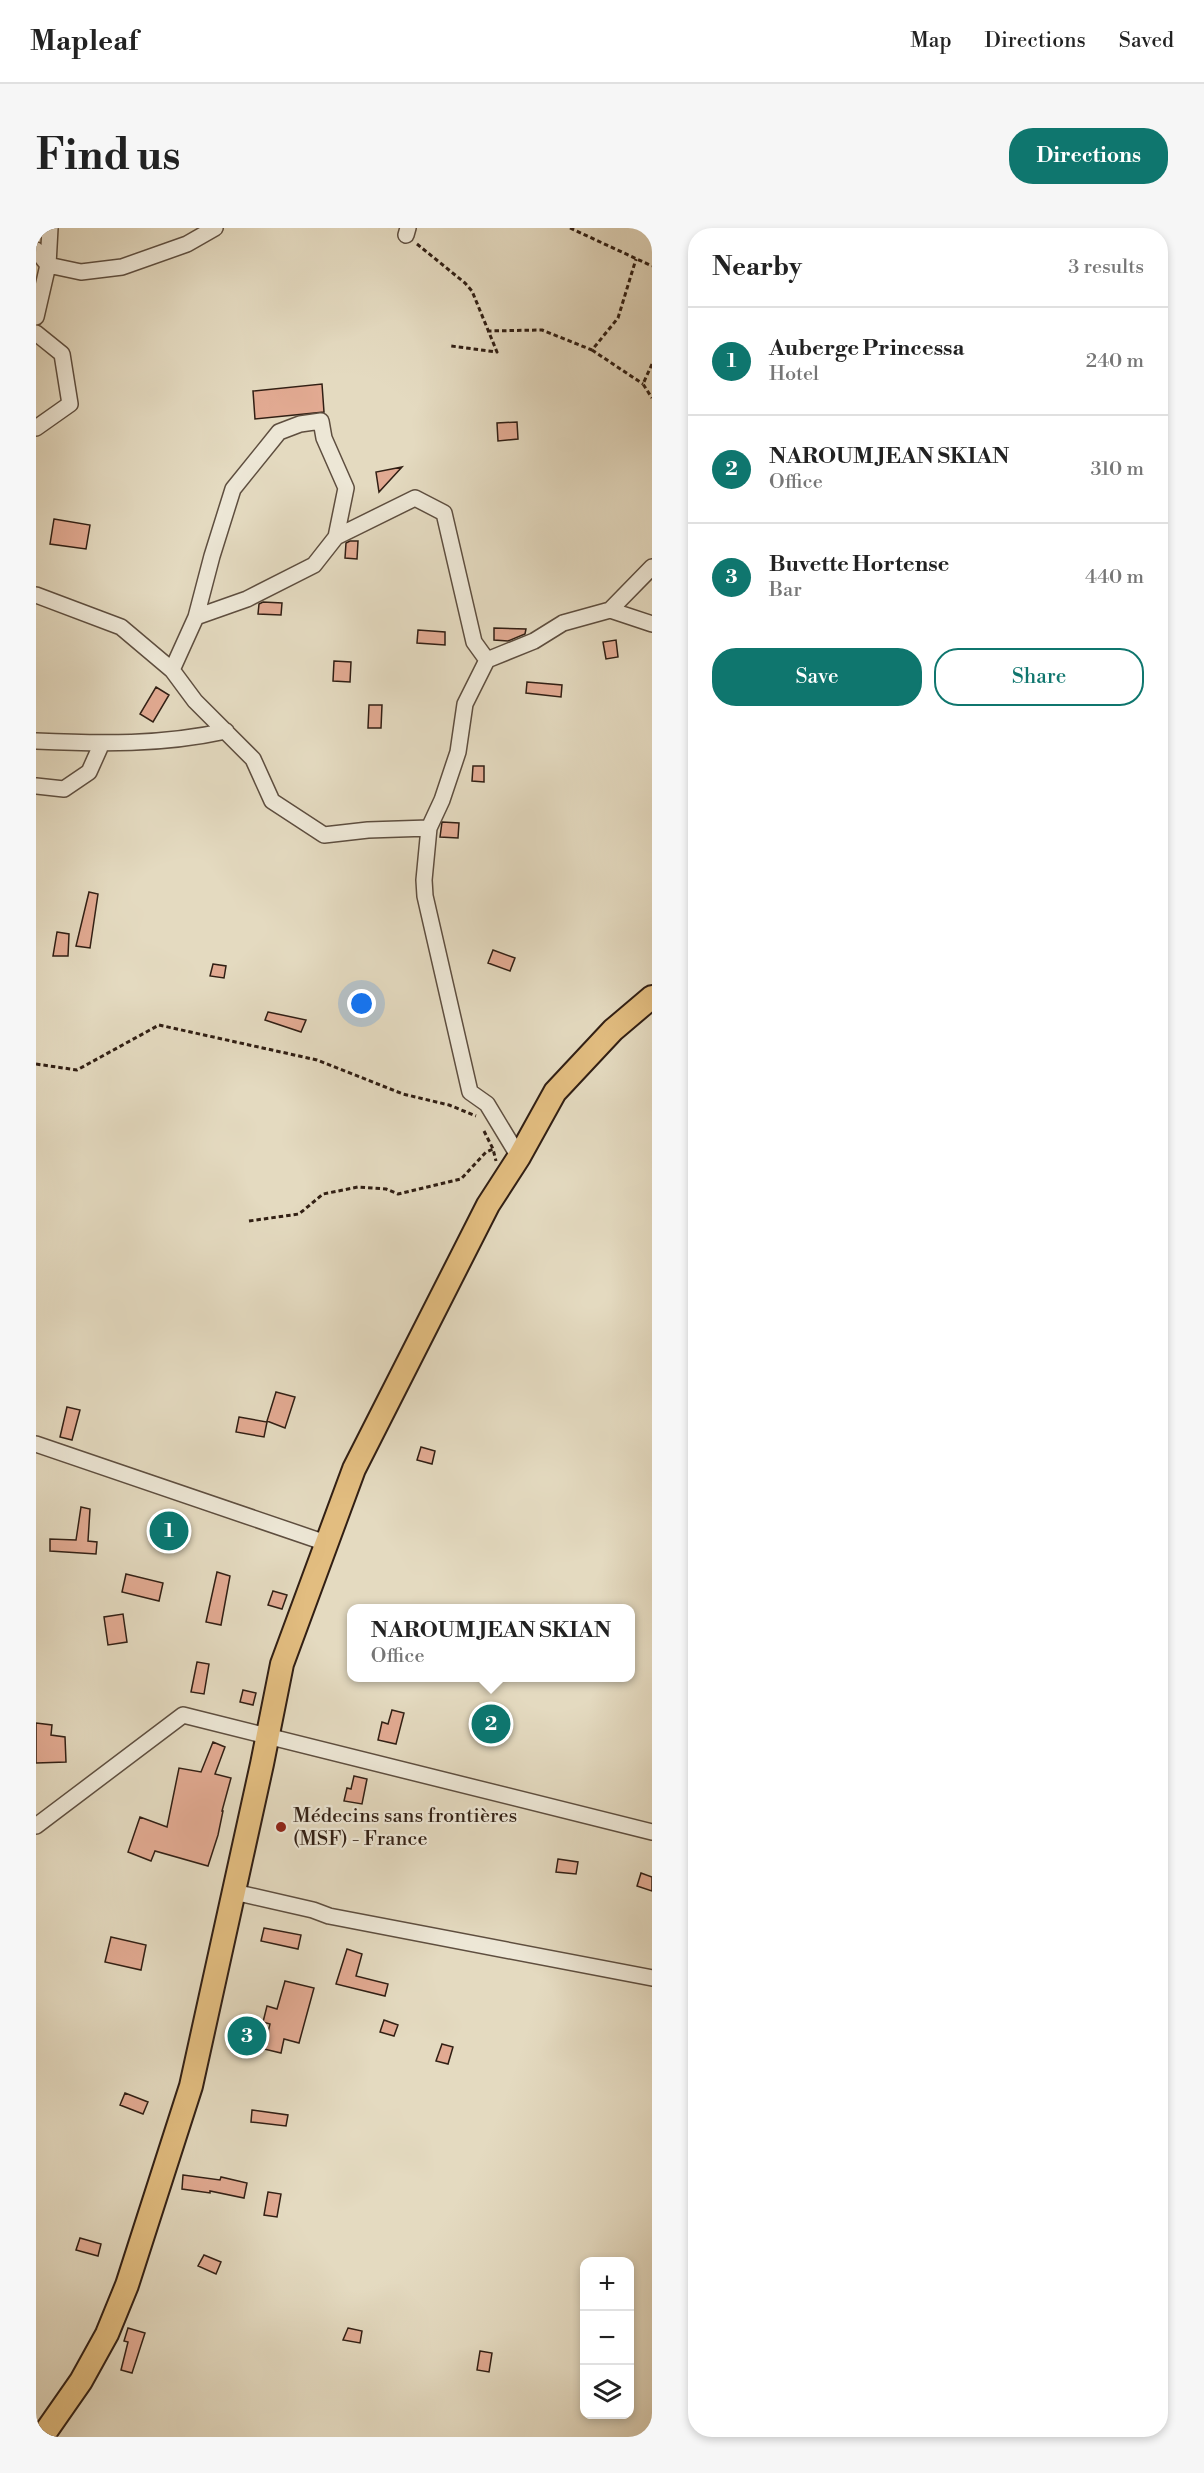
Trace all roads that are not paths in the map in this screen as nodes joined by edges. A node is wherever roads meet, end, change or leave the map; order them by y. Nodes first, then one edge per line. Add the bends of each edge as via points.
1 (50, 228) edge
2 (215, 228) edge
3 (36, 250) edge
4 (48, 265) junction
5 (36, 317) edge
6 (36, 333) edge
7 (36, 428) edge
8 (336, 537) junction
9 (652, 567) edge
10 (36, 595) edge
11 (610, 610) junction
12 (196, 617) junction
13 (652, 624) edge
14 (488, 660) junction
15 (172, 670) junction
16 (226, 731) junction
17 (36, 741) edge
18 (102, 743) junction
19 (36, 786) edge
20 (429, 828) junction
21 (652, 997) edge
22 (519, 1157) junction
23 (36, 1444) edge
24 (326, 1543) junction
25 (267, 1736) junction
26 (36, 1826) edge
27 (652, 1832) edge
28 (234, 1892) junction
29 (652, 1977) edge
30 (42, 2437) edge

1 - 4 street
2 - 4 street via 187,244 122,267 81,272
3 - 4 street
4 - 5 street
6 - 7 street via 62,354 70,404
8 - 12 street via 314,565 247,599
8 - 12 street via 346,488 324,438 321,421 279,432 234,489
8 - 14 street via 415,498 444,513 474,642
9 - 11 street
10 - 15 street via 121,627
11 - 13 street
11 - 14 street via 563,623 534,641
12 - 15 street
14 - 20 street via 465,704 458,752
15 - 16 street via 195,701
16 - 18 street via 139,744
16 - 20 street via 253,759 272,801 324,835
17 - 18 street
18 - 19 street via 89,772 64,789
20 - 22 street via 425,896 470,1092
21 - 22 main road via 613,1030 555,1092
22 - 24 main road via 488,1205 354,1469
23 - 24 street
24 - 25 main road via 282,1664
25 - 26 street via 183,1715
25 - 27 street
25 - 28 main road
28 - 29 street via 329,1916
28 - 30 main road via 191,2086 127,2285 107,2334 81,2381

